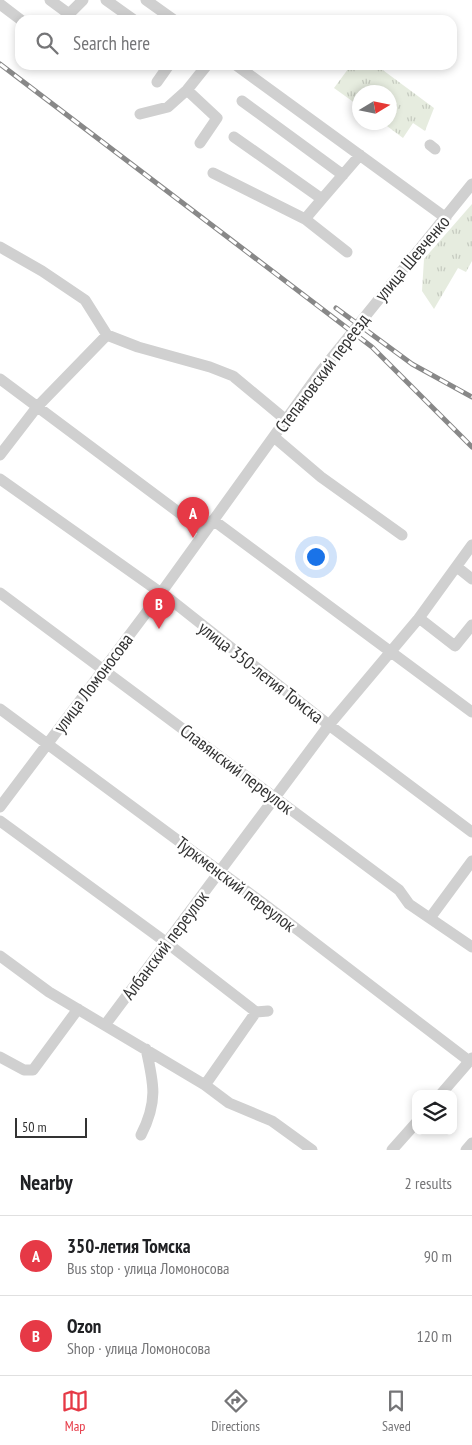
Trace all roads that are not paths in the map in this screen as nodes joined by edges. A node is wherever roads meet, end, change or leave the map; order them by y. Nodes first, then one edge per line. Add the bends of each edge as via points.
1 (50, 0) edge
2 (83, 0) edge
3 (106, 0) edge
4 (146, 0) edge
5 (0, 4) edge
6 (15, 15) edge
7 (64, 15) edge
8 (68, 15) edge
9 (127, 15) edge
10 (167, 15) edge
11 (165, 70) edge
12 (203, 70) edge
13 (243, 70) edge
14 (157, 82) dead end
15 (187, 90) junction
16 (242, 101) dead end
17 (140, 114) dead end
18 (234, 137) dead end
19 (200, 143) dead end
20 (360, 155) junction
21 (213, 174) dead end
22 (343, 175) junction
23 (472, 184) edge
24 (322, 199) junction
25 (446, 218) junction
26 (305, 219) junction
27 (0, 247) edge
28 (346, 252) dead end
29 (370, 308) joint
30 (107, 335) junction
31 (0, 379) edge
32 (37, 407) junction
33 (286, 420) junction
34 (274, 437) junction
35 (0, 455) edge
36 (0, 479) edge
37 (214, 520) junction
38 (205, 532) junction
39 (402, 535) dead end
40 (472, 545) edge
41 (457, 567) junction
42 (472, 579) edge
43 (0, 593) edge
44 (161, 593) junction
45 (418, 618) junction
46 (472, 625) edge
47 (389, 651) junction
48 (103, 669) junction
49 (0, 709) edge
50 (472, 712) edge
51 (329, 726) junction
52 (47, 745) junction
53 (275, 798) junction
54 (0, 807) edge
55 (0, 821) edge
56 (472, 832) edge
57 (472, 861) edge
58 (220, 874) junction
59 (430, 918) junction
60 (167, 943) junction
61 (472, 947) edge
62 (0, 956) edge
63 (78, 1009) junction
64 (105, 1025) junction
65 (146, 1049) junction
66 (0, 1057) edge
67 (471, 1060) edge
68 (205, 1085) junction
69 (445, 1090) edge
70 (412, 1128) edge
71 (140, 1135) dead end
72 (472, 1143) edge
73 (312, 1150) edge
74 (392, 1150) edge
75 (466, 1150) edge

1 - 7 street
2 - 8 street
3 - 9 street
4 - 10 street
5 - 6 street
11 - 14 street
12 - 15 street
13 - 20 street
15 - 17 street via 168,106
15 - 19 street via 218,118
16 - 22 street
18 - 24 street
20 - 22 street
20 - 25 street
21 - 26 street
22 - 24 street
23 - 25 street, улица Шевченко
24 - 26 street
25 - 29 street, улица Шевченко
26 - 28 street
27 - 30 street via 85,300
29 - 33 street, Степановский переезд
30 - 32 street
30 - 33 street via 138,348 232,376
31 - 32 street
32 - 35 street
32 - 38 street
33 - 34 street, Степановский переезд
34 - 37 street, улица Ломоносова
34 - 39 street via 321,477
36 - 44 street, улица 350-летия Томска
37 - 38 street, улица Ломоносова
37 - 47 street
38 - 44 street, улица Ломоносова
40 - 41 street, Албанский переулок
41 - 42 street
41 - 45 street, Албанский переулок
43 - 48 street, Славянский переулок
44 - 48 street, улица Ломоносова
44 - 51 street, улица 350-летия Томска
45 - 46 street via 455,646
45 - 47 street, Албанский переулок
47 - 50 street
47 - 51 street, Албанский переулок
48 - 52 street, улица Ломоносова
48 - 53 street, Славянский переулок
49 - 52 street, Туркменский переулок
51 - 53 street, Албанский переулок
51 - 56 street, улица 350-летия Томска
52 - 54 street, улица Ломоносова
52 - 58 street, Туркменский переулок
53 - 58 street, Албанский переулок
53 - 59 street, Славянский переулок via 399,890 409,904
55 - 60 street
57 - 59 street
58 - 60 street, Албанский переулок
58 - 67 street, Туркменский переулок
59 - 61 street, Славянский переулок
60 - 64 street, Албанский переулок
60 - 68 street via 262,1012
62 - 63 street
63 - 64 street
63 - 66 street via 33,1070 24,1070
64 - 65 street
65 - 68 street
65 - 71 street via 153,1104
67 - 69 street
68 - 73 street via 229,1103 272,1121
70 - 74 street
72 - 75 street

